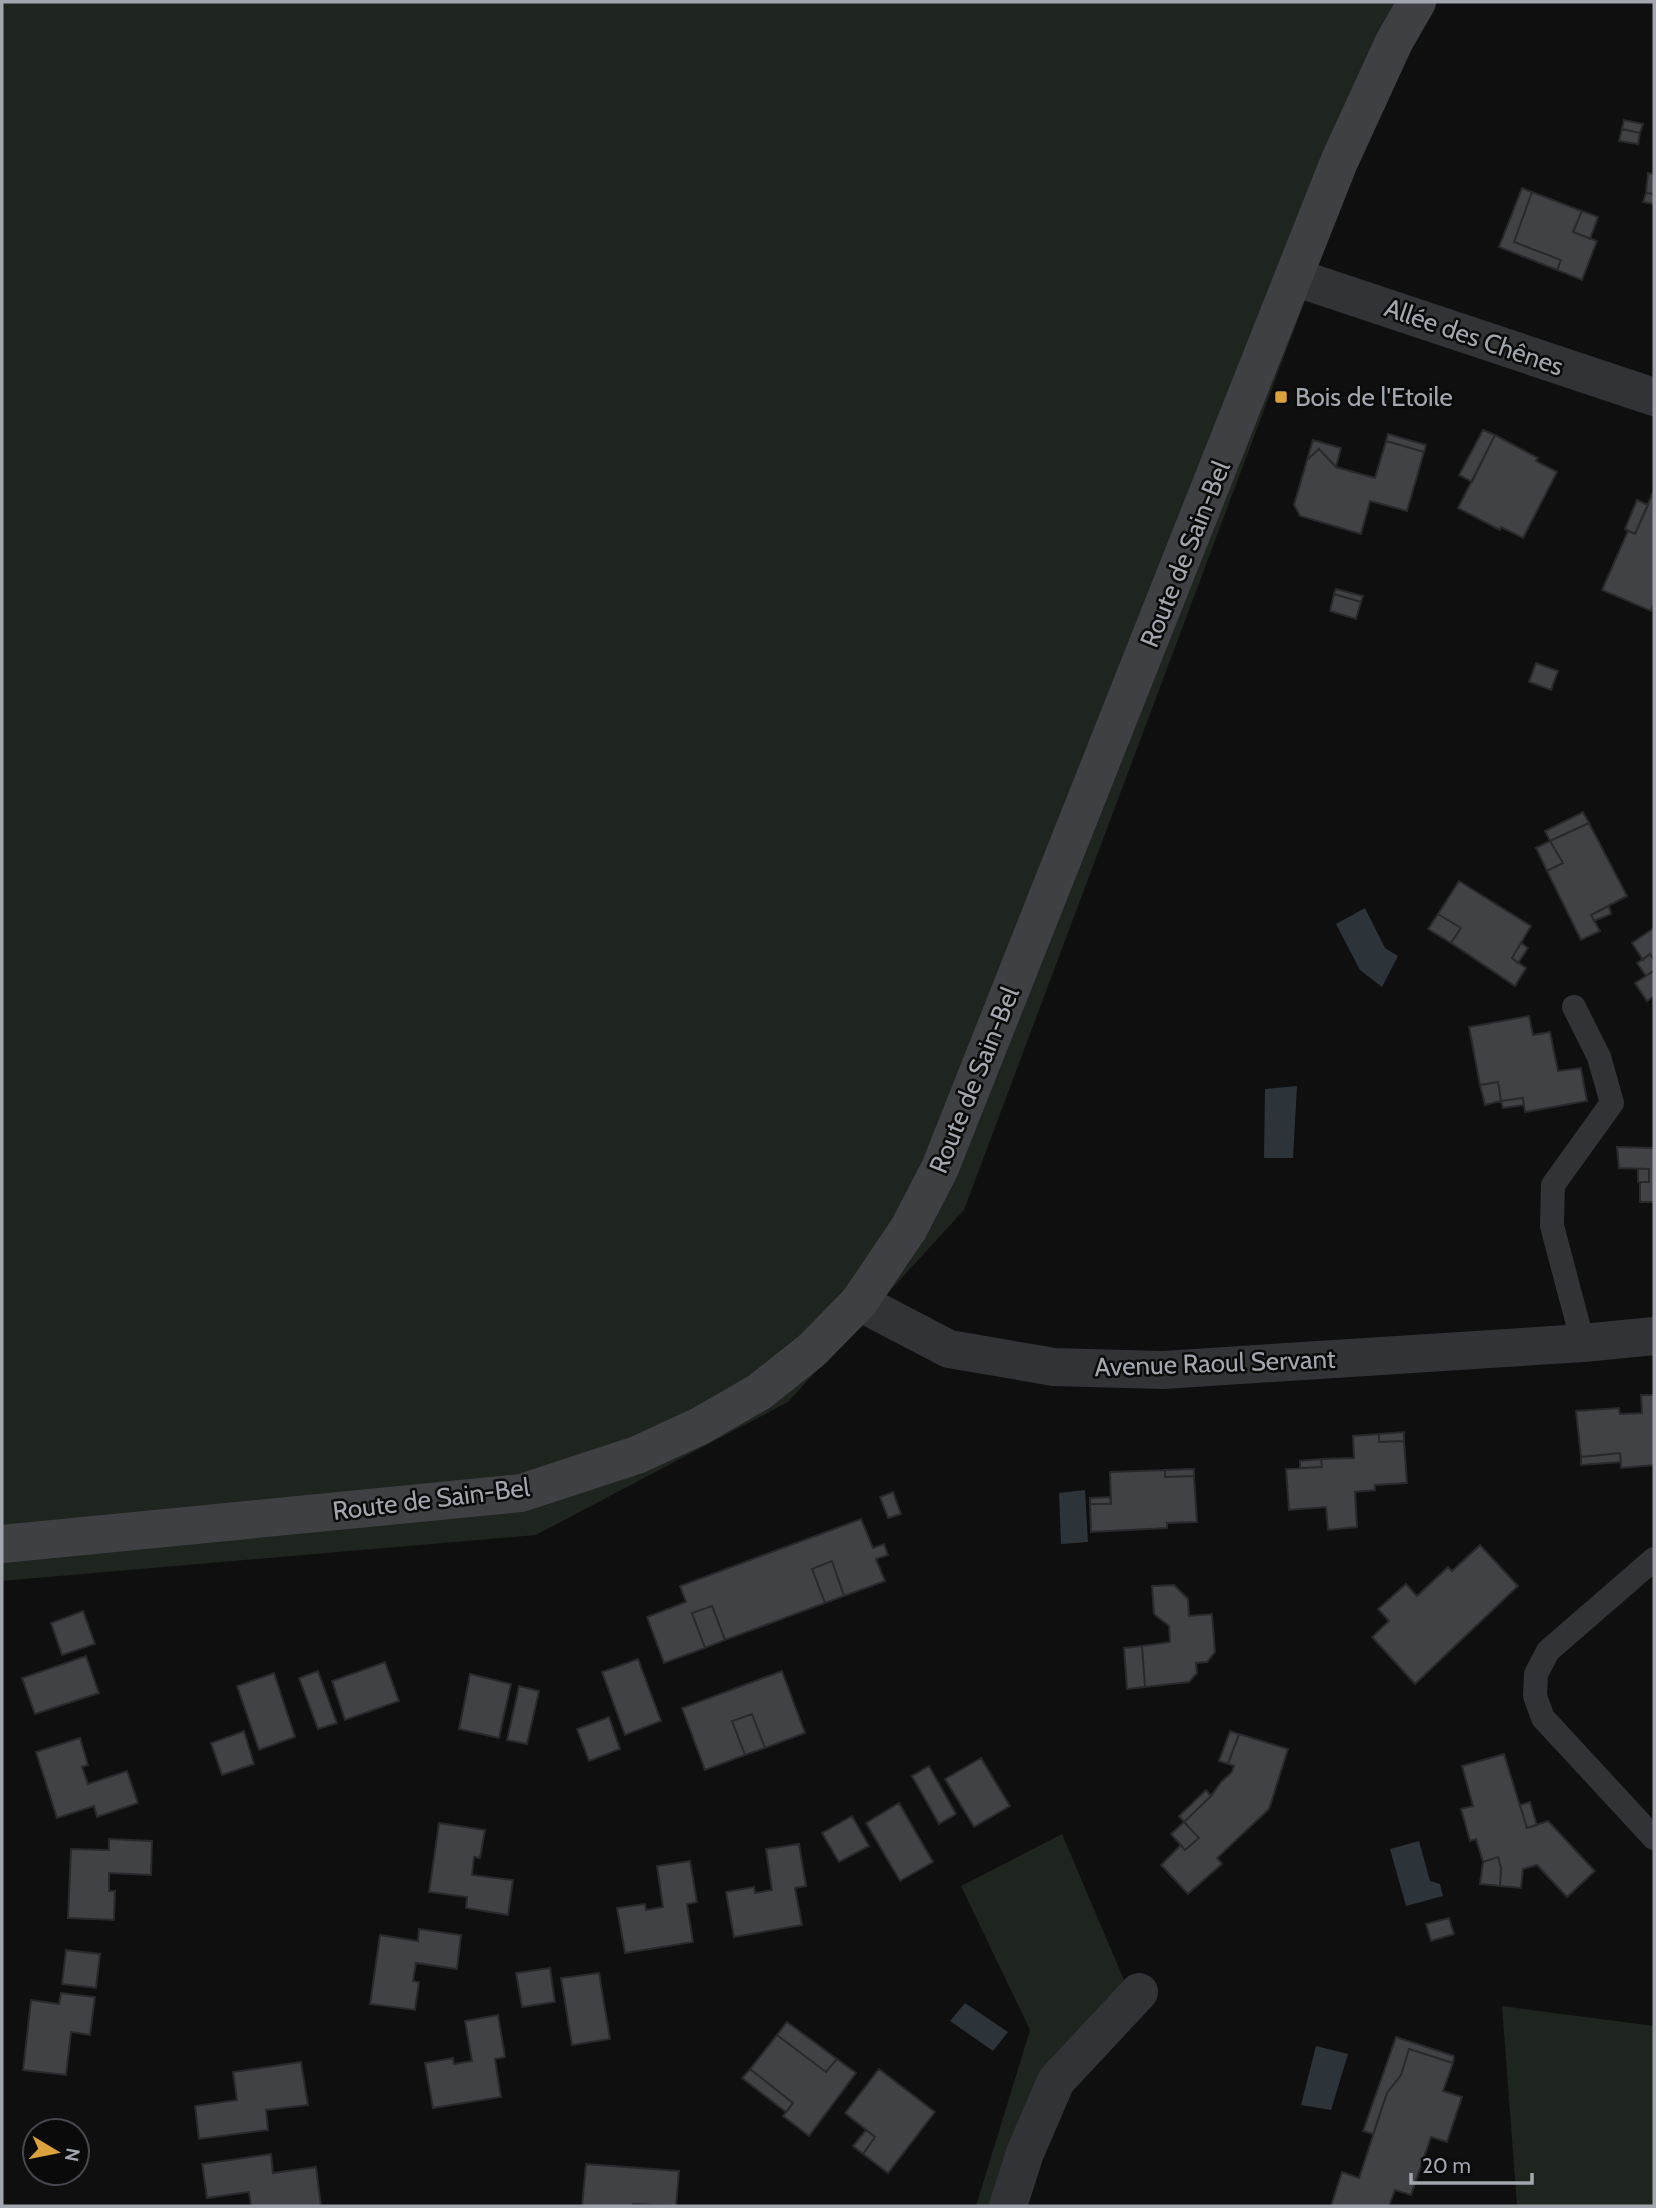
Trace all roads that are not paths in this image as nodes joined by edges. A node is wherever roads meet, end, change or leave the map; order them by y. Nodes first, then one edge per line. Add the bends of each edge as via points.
1 (1417, 2) edge
2 (1294, 276) junction
3 (1654, 397) edge
4 (1574, 1007) dead end
5 (859, 1302) junction
6 (1654, 1336) edge
7 (1583, 1343) junction
8 (2, 1544) edge
9 (1654, 1559) edge
10 (1654, 1838) edge
11 (1139, 1992) dead end
12 (1008, 2206) edge

1 - 2 main road, Route de Sain-Bel via 1365,102
2 - 3 street, Allée des Chênes
2 - 5 main road, Route de Sain-Bel via 940,1168 909,1228
4 - 7 lane via 1599,1057 1612,1103 1553,1185 1552,1226
5 - 7 street, Avenue Raoul Servant via 950,1349 1054,1367 1163,1370
5 - 8 main road, Route de Sain-Bel via 812,1350 759,1392 700,1426 637,1455 522,1493
6 - 7 street, Avenue Raoul Servant
9 - 10 lane via 1548,1651 1536,1674 1535,1696 1543,1718
11 - 12 street via 1056,2081

